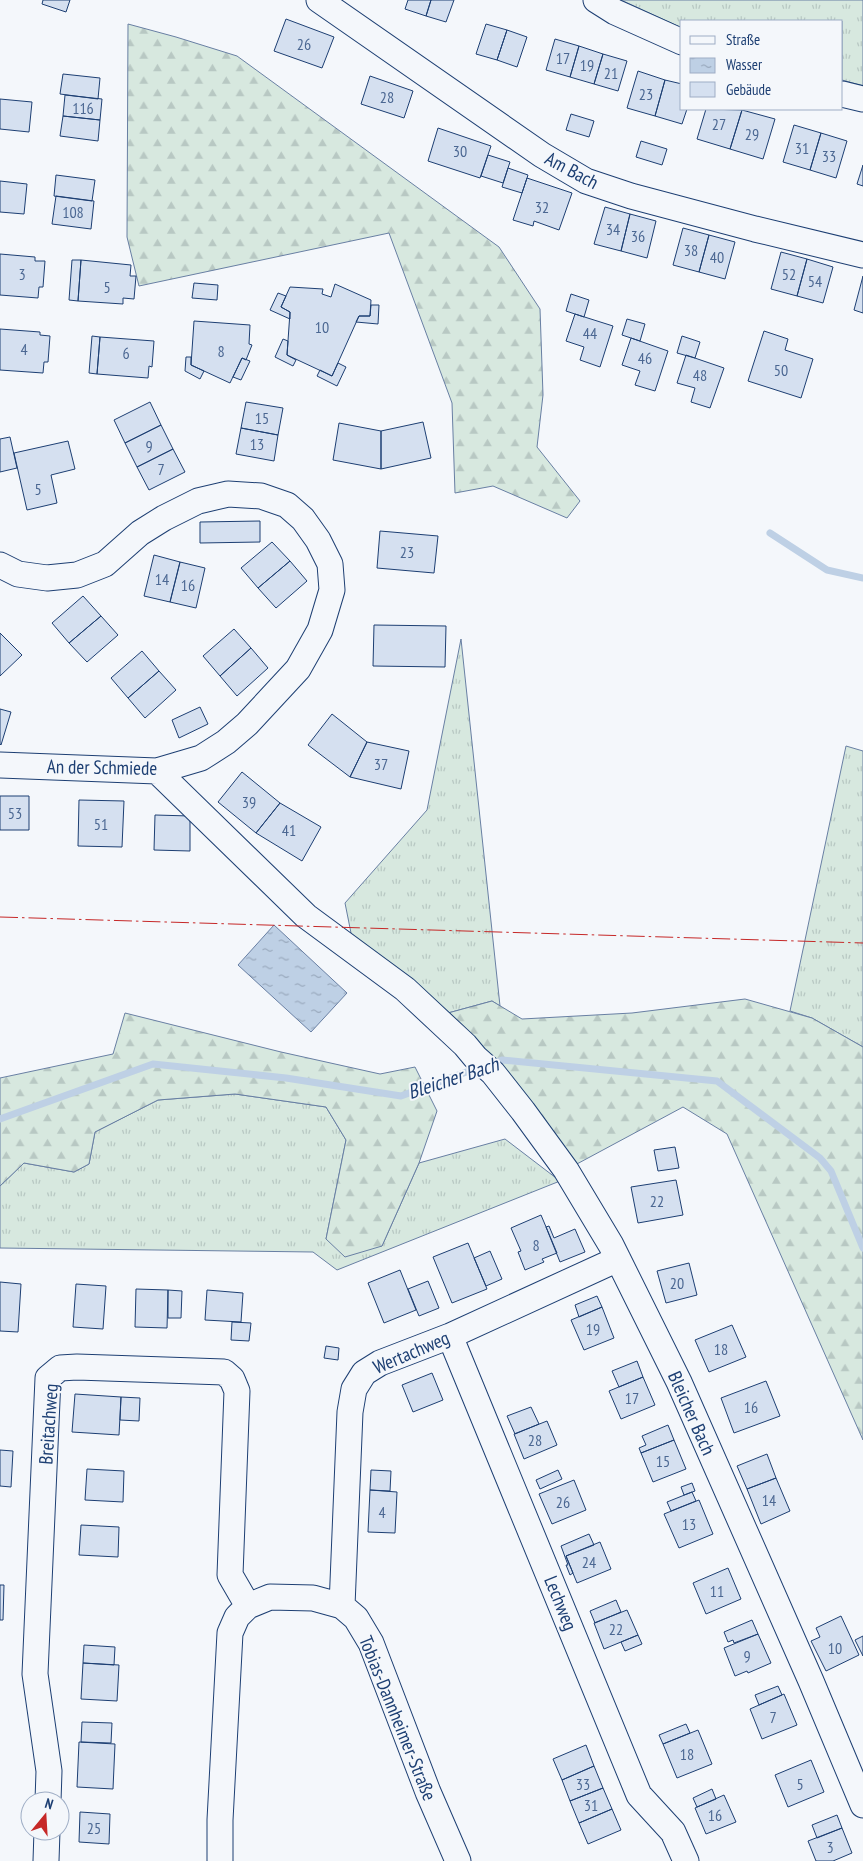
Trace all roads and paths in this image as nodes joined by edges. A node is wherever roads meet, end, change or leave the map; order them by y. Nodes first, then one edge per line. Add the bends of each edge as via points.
1 (319, 0) edge
2 (596, 0) edge
3 (680, 41) edge
4 (843, 94) edge
5 (863, 99) edge
6 (863, 255) edge
7 (0, 565) edge
8 (0, 765) edge
9 (158, 771) junction
10 (618, 1259) junction
11 (450, 1336) junction
12 (248, 1606) junction
13 (342, 1606) junction
14 (48, 1791) edge
15 (863, 1805) edge
16 (47, 1841) edge
17 (46, 1861) edge
18 (220, 1861) edge
19 (458, 1861) edge
20 (686, 1861) edge

1 - 6 street, Am Bach via 542,155 586,181 746,227
2 - 3 street
4 - 5 street
7 - 9 street, An der Schmiede via 18,574 47,578 78,576 104,564 140,533 164,518 198,501 228,494 260,496 287,505 303,519 330,564 332,590 320,630 298,669 226,742 200,758
8 - 9 street, An der Schmiede
9 - 10 street, Bleicher Bach via 306,916 405,989 484,1065 523,1110 566,1170
10 - 11 street, Wertachweg
10 - 15 street, Bleicher Bach via 679,1382
11 - 13 street, Wertachweg via 380,1363 364,1374 354,1389 350,1412
11 - 20 street, Lechweg via 639,1795 673,1832
12 - 13 street, Tobias-Dannheimer-Straße via 270,1597 284,1597 313,1598
12 - 14 street, Breitachweg via 230,1575 237,1391 232,1379 224,1372 60,1368 48,1378 35,1674 49,1771
12 - 18 street via 237,1617 230,1633
13 - 19 street, Tobias-Dannheimer-Straße via 356,1618 371,1643
16 - 17 street

